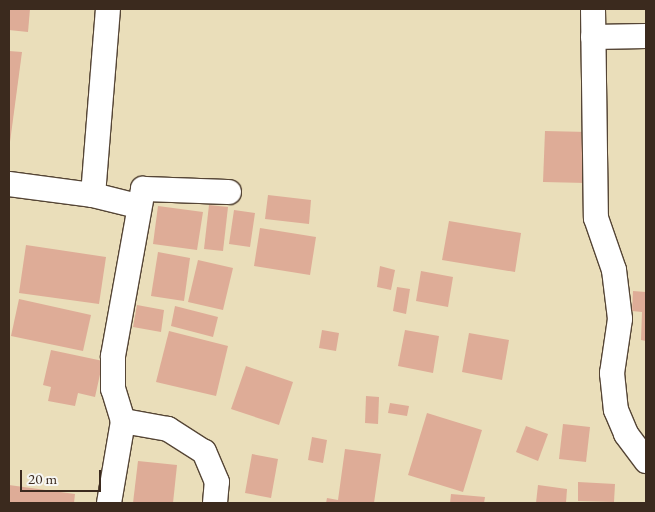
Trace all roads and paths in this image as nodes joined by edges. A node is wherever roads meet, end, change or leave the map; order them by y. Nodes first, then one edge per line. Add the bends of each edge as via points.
1 (108, 9) edge
2 (593, 9) edge
3 (646, 36) edge
4 (593, 37) junction
5 (9, 184) edge
6 (229, 192) dead end
7 (93, 195) junction
8 (137, 206) junction
9 (123, 421) junction
10 (646, 461) edge
11 (109, 503) edge
12 (215, 503) edge

1 - 7 street
2 - 4 street
3 - 4 street
4 - 10 street via 596,218 614,270 620,319 612,374 616,410 626,434
5 - 7 street
6 - 8 street via 143,189
7 - 8 street
8 - 9 street via 113,356 113,389
9 - 11 street
9 - 12 street via 168,429 204,452 217,482

